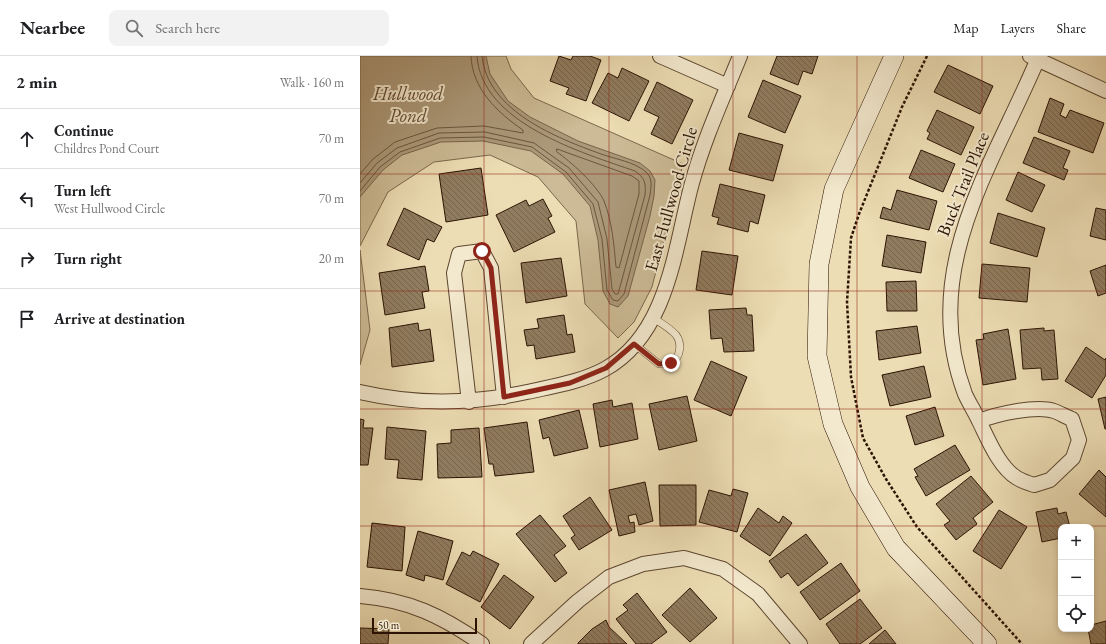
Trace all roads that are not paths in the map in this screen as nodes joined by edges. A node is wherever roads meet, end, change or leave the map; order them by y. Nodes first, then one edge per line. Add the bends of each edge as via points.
1 (660, 56) edge
2 (740, 56) edge
3 (894, 56) edge
4 (1036, 57) edge
5 (728, 86) junction
6 (1106, 91) edge
7 (653, 318) junction
8 (633, 346) junction
9 (360, 392) edge
10 (504, 397) junction
11 (469, 402) junction
12 (979, 421) junction
13 (360, 596) edge
14 (482, 644) edge
15 (531, 644) edge
16 (800, 644) edge
17 (987, 644) edge

1 - 5 street
2 - 5 street, East Hullwood Circle
3 - 17 street via 834,189 819,264 817,356 833,424 860,487 896,548
4 - 6 street
4 - 12 street, Buck Trail Place via 969,210 956,252 951,288 951,322 956,361 965,395
5 - 7 street, East Hullwood Circle via 709,130 692,182 668,281
7 - 8 street, East Hullwood Circle
7 - 8 lane via 677,336 680,348 677,358 671,363 659,364
8 - 10 street, East Hullwood Circle via 606,368 570,383
9 - 11 street, East Hullwood Circle via 426,402
10 - 11 street, East Hullwood Circle
10 - 11 street via 491,268 482,251 459,254 454,273
12 - 12 street, Buck Trail Place via 1001,413 1053,411 1072,420 1079,440 1074,458 1050,480 1034,485 1016,477 998,458
13 - 14 street via 385,598 423,610 454,625
15 - 16 street via 609,577 643,564 684,558 723,569 758,594

